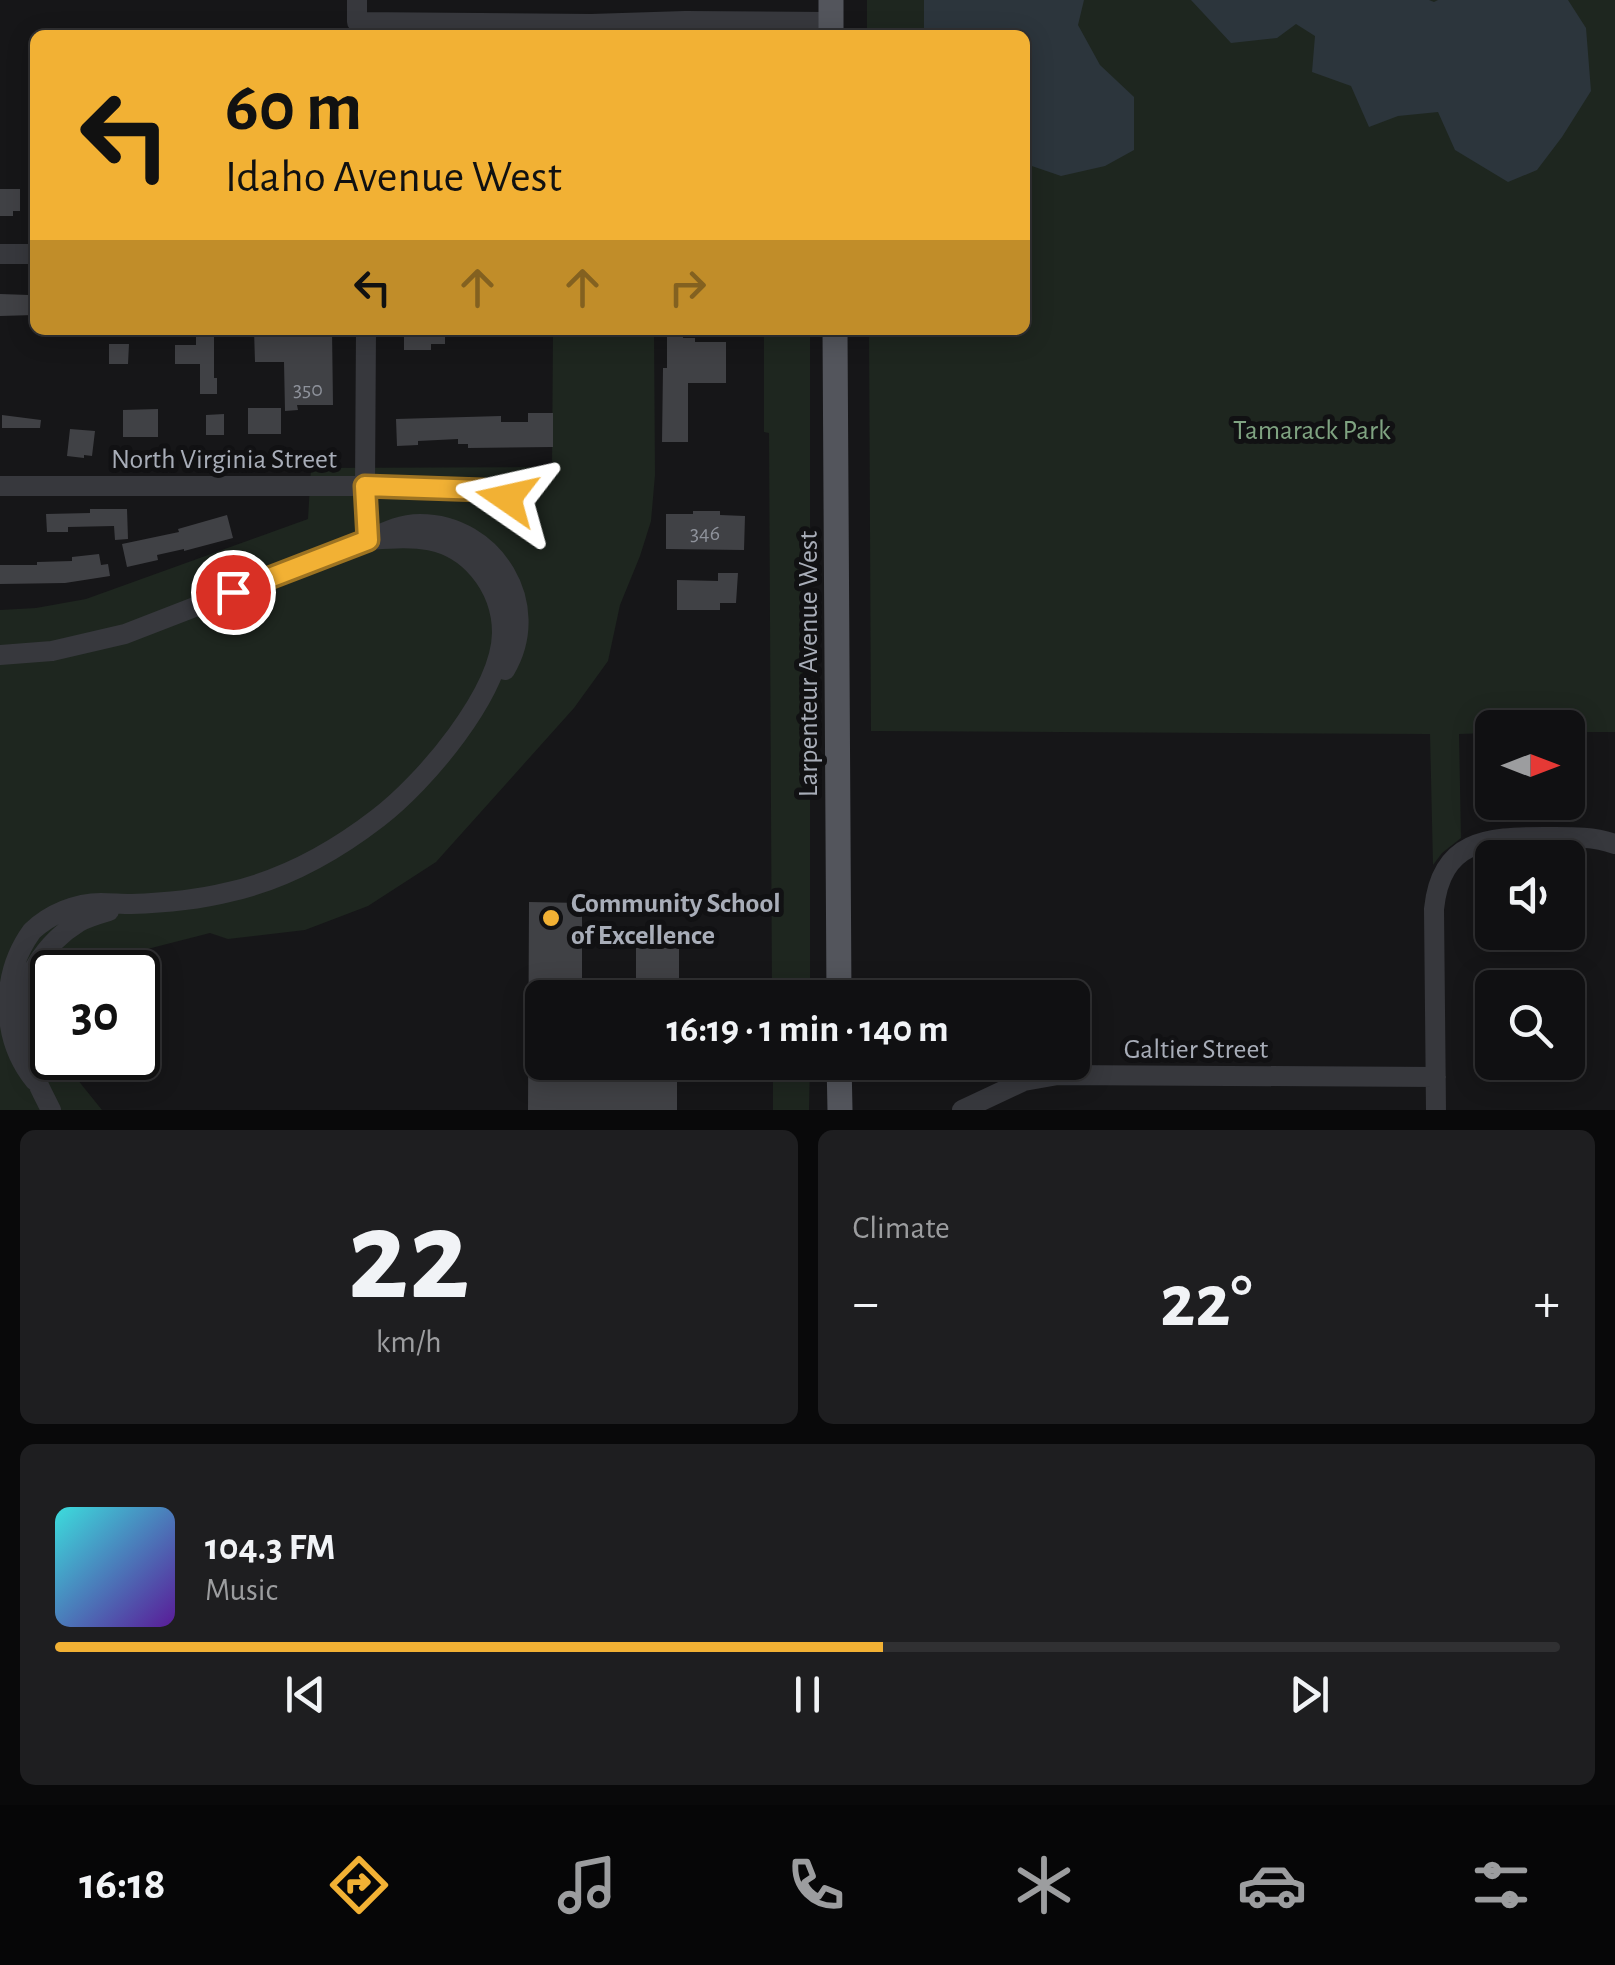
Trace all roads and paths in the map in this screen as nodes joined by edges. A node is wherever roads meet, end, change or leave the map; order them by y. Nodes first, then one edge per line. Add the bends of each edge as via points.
1 (357, 11) edge
2 (831, 19) edge
3 (0, 254) edge
4 (30, 254) edge
5 (366, 335) edge
6 (834, 335) edge
7 (0, 486) edge
8 (365, 486) junction
9 (507, 498) dead end
10 (368, 540) junction
11 (0, 655) edge
12 (1615, 844) edge
13 (839, 980) edge
14 (1436, 1077) junction
15 (840, 1080) edge
16 (51, 1110) edge
17 (840, 1110) edge
18 (962, 1110) edge
19 (1436, 1110) edge

1 - 2 street via 591,24
3 - 4 street
5 - 8 street
6 - 13 main road, Larpenteur Avenue West
7 - 8 street, North Virginia Street
8 - 9 street, North Virginia Street via 483,490
8 - 10 street
10 - 11 street via 126,634
10 - 16 street via 420,537 447,546 490,583 502,630 484,694 410,790 342,844 290,873 232,892 130,904 81,920 50,946 25,992 21,1021
12 - 14 street via 1506,837 1476,844 1450,864 1434,909
14 - 18 street, Galtier Street via 1058,1075 1024,1081
14 - 19 street
15 - 17 main road

